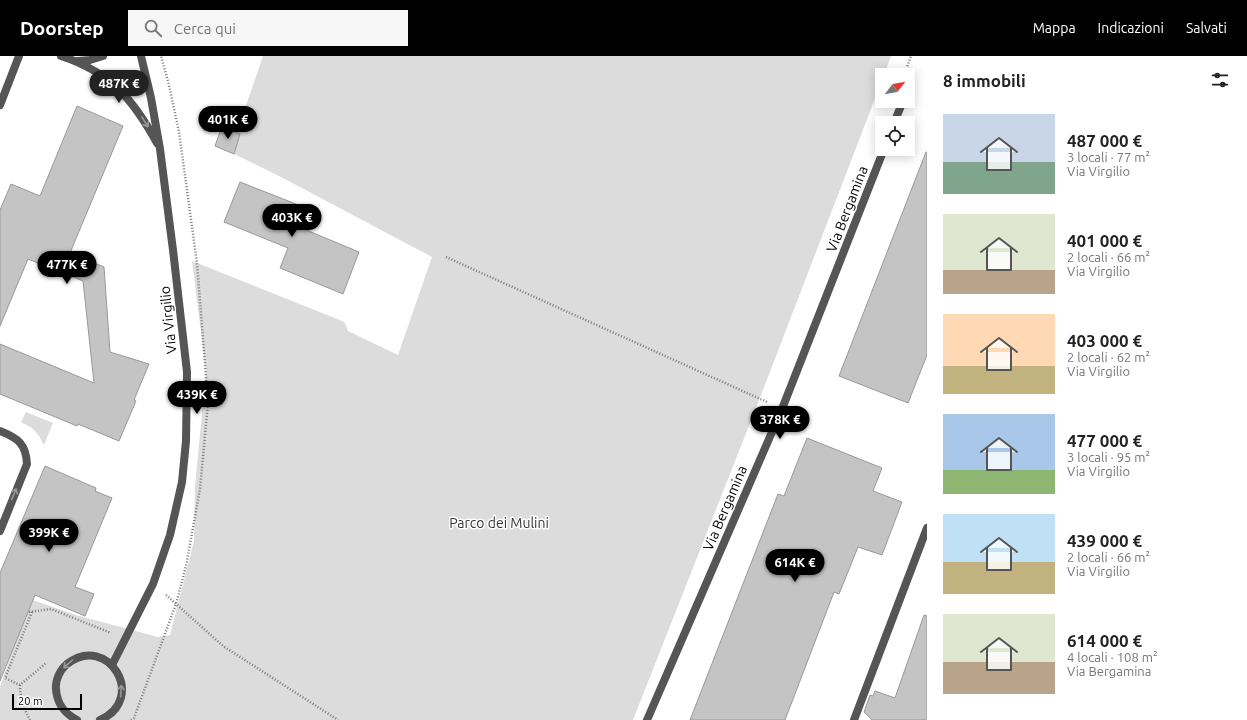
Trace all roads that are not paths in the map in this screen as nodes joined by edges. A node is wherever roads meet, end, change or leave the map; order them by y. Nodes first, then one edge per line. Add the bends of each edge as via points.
1 (19, 56) edge
2 (61, 56) edge
3 (103, 56) edge
4 (141, 56) edge
5 (75, 61) junction
6 (0, 105) edge
7 (160, 149) junction
8 (881, 156) edge
9 (0, 431) edge
10 (927, 528) edge
11 (0, 530) edge
12 (112, 665) junction
13 (77, 720) edge
14 (100, 720) edge
15 (647, 720) edge
16 (854, 720) edge

1 - 6 street
2 - 5 street
3 - 5 street
4 - 7 street, Via Virgilio
5 -> 7 street via 109,80 124,94 146,123
7 - 12 street, Via Virgilio via 187,372 186,441 182,482 170,535 154,584
8 - 15 street, Via Bergamina via 782,409
11 -> 9 street via 27,464 22,445
10 - 16 street
12 -> 13 street via 104,659 83,656 64,666 58,675 56,686 60,706
14 -> 12 street via 114,711 122,693 119,673

